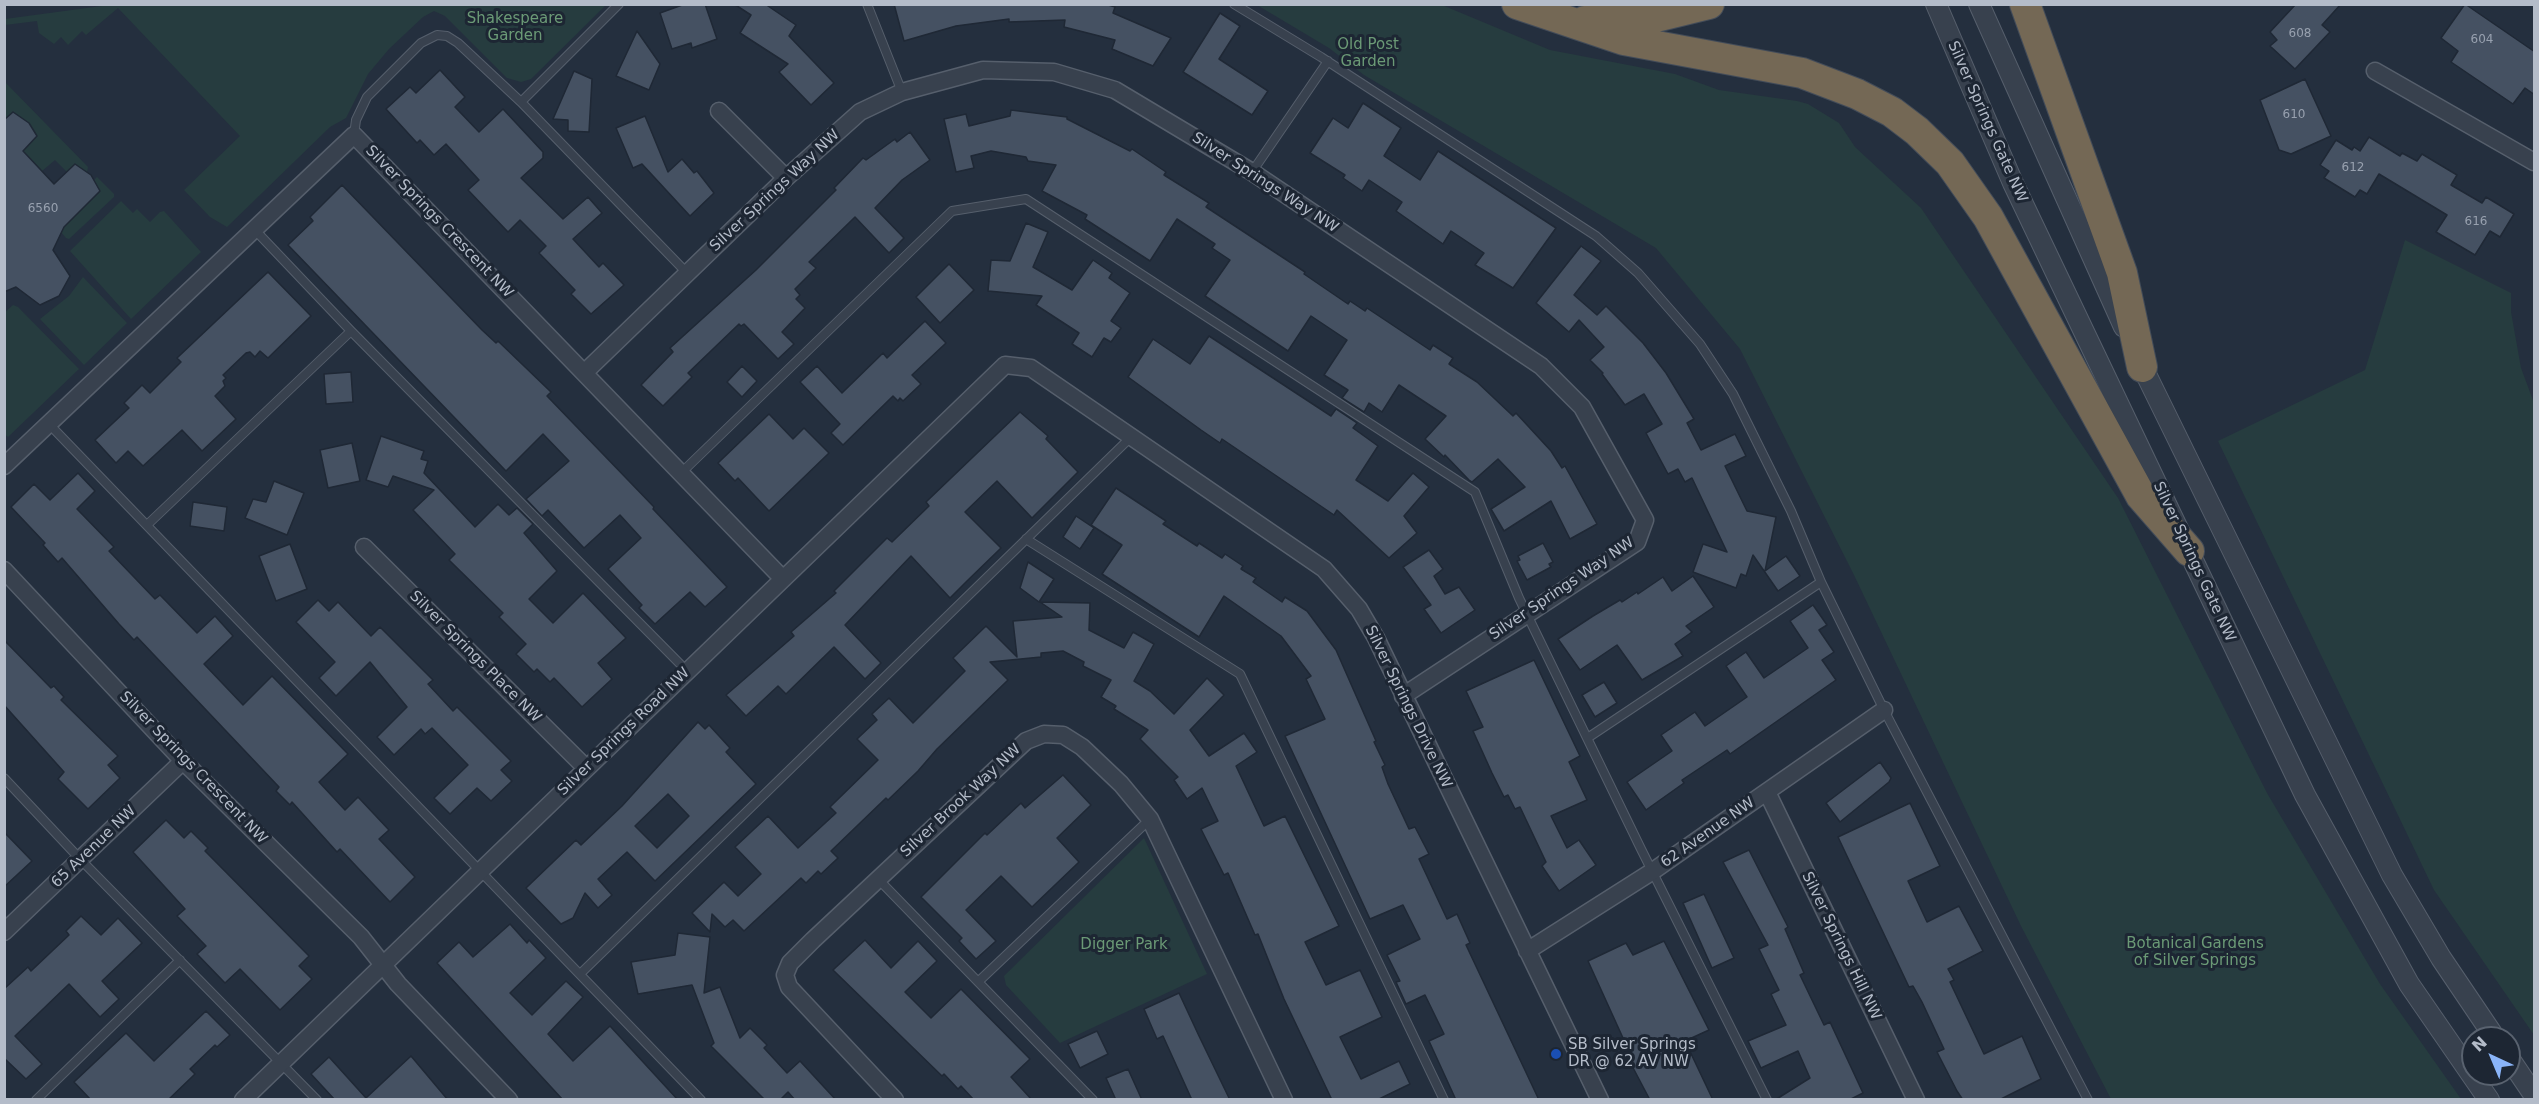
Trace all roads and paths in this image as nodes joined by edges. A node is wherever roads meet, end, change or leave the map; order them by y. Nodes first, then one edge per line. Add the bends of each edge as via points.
1 (619, 4) edge
2 (867, 4) edge
3 (1234, 4) edge
4 (1517, 4) edge
5 (1709, 4) edge
6 (1936, 4) edge
7 (1979, 4) edge
8 (2025, 4) edge
9 (1564, 22) junction
10 (1328, 61) junction
11 (2375, 71) dead end
12 (902, 92) junction
13 (521, 102) junction
14 (719, 111) dead end
15 (354, 135) junction
16 (2535, 162) edge
17 (1252, 172) junction
18 (786, 178) junction
19 (254, 229) junction
20 (687, 273) junction
21 (351, 331) junction
22 (1005, 365) joint
23 (2142, 367) junction
24 (584, 373) junction
25 (48, 423) junction
26 (1131, 437) junction
27 (4, 466) edge
28 (680, 474) junction
29 (147, 525) junction
30 (1026, 539) junction
31 (364, 547) dead end
32 (2189, 551) junction
33 (4, 570) edge
34 (783, 579) junction
35 (1821, 582) junction
36 (1527, 613) junction
37 (687, 671) junction
38 (1403, 696) junction
39 (1884, 710) junction
40 (1589, 737) junction
41 (183, 761) junction
42 (586, 768) junction
43 (4, 778) edge
44 (1767, 792) junction
45 (1149, 819) junction
46 (81, 860) junction
47 (481, 870) junction
48 (1653, 871) junction
49 (878, 879) junction
50 (4, 932) edge
51 (1527, 951) junction
52 (180, 960) junction
53 (383, 965) junction
54 (580, 974) junction
55 (979, 981) junction
56 (2487, 1026) edge
57 (281, 1063) junction
58 (2521, 1075) edge
59 (2535, 1095) edge
60 (36, 1100) edge
61 (243, 1100) edge
62 (317, 1100) edge
63 (509, 1100) edge
64 (701, 1100) edge
65 (895, 1100) edge
66 (1093, 1100) edge
67 (1284, 1100) edge
68 (1444, 1100) edge
69 (1600, 1100) edge
70 (1767, 1100) edge
71 (1916, 1100) edge
72 (2088, 1100) edge
73 (2489, 1100) edge

1 - 13 lane
2 - 12 lane
3 - 10 lane
4 - 9 highway
5 - 9 highway via 1656,17
6 - 32 street, Silver Springs Gate NW via 2013,183
7 - 23 street
8 - 23 highway via 2122,273
9 - 32 highway via 1624,40 1802,73 1857,94 1892,112 1917,131 1950,163 1988,217 2141,496
10 - 17 lane
10 - 35 lane via 1596,236 1638,273 1700,344 1733,394
11 - 16 street
12 - 17 street, Silver Springs Way NW via 983,70 1054,72 1115,90
12 - 18 street, Silver Springs Way NW via 860,112
13 - 15 lane via 458,43 437,35 421,43 367,97
13 - 20 lane
14 - 18 street
15 - 19 street, Silver Springs Crescent NW
15 - 24 street, Silver Springs Crescent NW
17 - 36 street, Silver Springs Way NW via 1541,366 1582,407 1645,520 1637,542
18 - 20 street, Silver Springs Way NW
19 - 21 lane
19 - 25 street, Silver Springs Crescent NW
20 - 24 street, Silver Springs Way NW
21 - 29 lane
21 - 37 lane
22 - 26 street, Silver Springs Drive NW via 1030,368
22 - 34 street, Silver Springs Road NW
23 - 56 street via 2392,875
24 - 28 street, Silver Springs Crescent NW
25 - 27 street, Silver Springs Crescent NW
25 - 29 lane
26 - 30 lane
26 - 38 street, Silver Springs Drive NW via 1324,569 1359,609
28 - 34 street, Silver Springs Crescent NW
28 - 36 lane via 952,211 1026,199 1475,492
29 - 47 lane
30 - 54 lane
30 - 68 lane via 1240,674
31 - 42 street, Silver Springs Place NW
32 - 73 street, Silver Springs Gate NW via 2339,862 2409,984
33 - 41 street, Silver Springs Crescent NW
34 - 37 street, Silver Springs Road NW
35 - 39 lane
35 - 40 lane
36 - 38 street, Silver Springs Way NW
36 - 40 lane
37 - 42 street, Silver Springs Road NW
38 - 51 street, Silver Springs Drive NW
39 - 44 street, 62 Avenue NW
39 - 72 lane
40 - 48 lane
41 - 46 street, 65 Avenue NW
41 - 53 street, Silver Springs Crescent NW via 361,937
42 - 47 street, Silver Springs Road NW
43 - 46 lane
44 - 48 street, 62 Avenue NW
44 - 71 street, Silver Springs Hill NW
45 - 49 street, Silver Brook Way NW via 1121,784 1082,747 1063,735 1044,734 1026,741
45 - 55 lane
45 - 67 street, Silver Brook Way NW
46 - 50 street, 65 Avenue NW
46 - 52 lane
47 - 53 street, Silver Springs Road NW
47 - 54 lane
48 - 51 street, 62 Avenue NW
48 - 70 lane
49 - 55 lane
49 - 65 street, Silver Brook Way NW via 790,963 785,975 789,987
51 - 69 street, Silver Springs Drive NW
52 - 57 lane
52 - 60 lane
53 - 57 street, Silver Springs Road NW
53 - 63 street, Silver Springs Crescent NW
54 - 64 lane
55 - 66 lane
57 - 61 street, Silver Springs Road NW
57 - 62 lane
58 - 59 street

